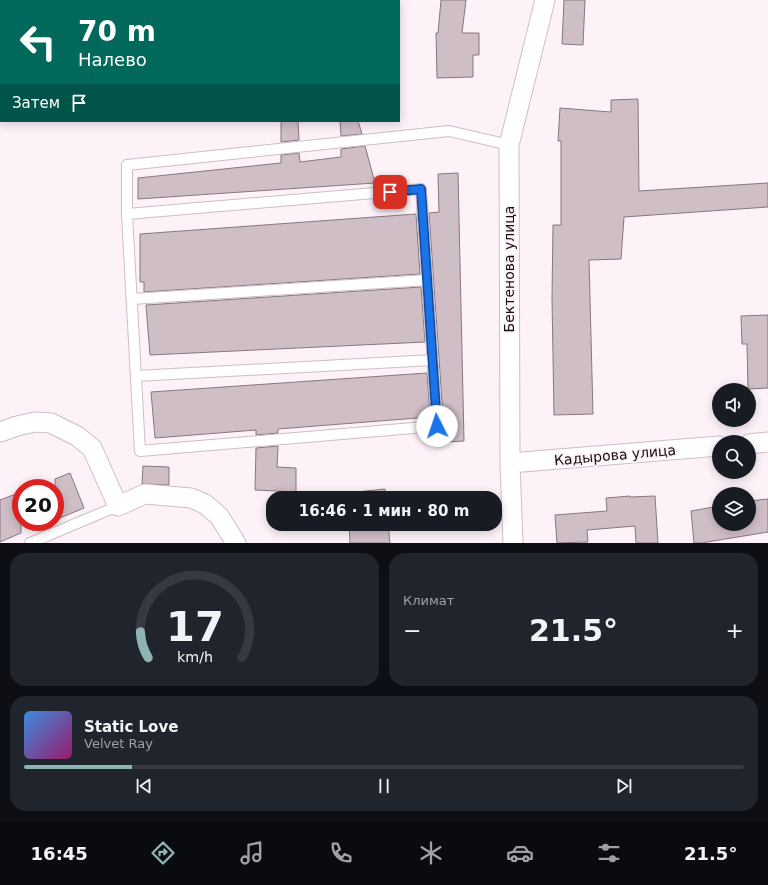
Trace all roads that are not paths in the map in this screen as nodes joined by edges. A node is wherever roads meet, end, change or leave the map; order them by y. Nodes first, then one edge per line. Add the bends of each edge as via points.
1 (545, 0) edge
2 (509, 145) junction
3 (127, 214) junction
4 (427, 280) junction
5 (132, 298) junction
6 (433, 360) junction
7 (136, 376) junction
8 (0, 432) edge
9 (768, 442) edge
10 (756, 443) edge
11 (712, 447) edge
12 (510, 463) junction
13 (118, 506) junction
14 (30, 543) edge
15 (236, 543) edge
16 (513, 543) edge

1 - 2 street, Бектенова улица
2 - 3 lane via 450,132 127,165
2 - 12 street, Бектенова улица
3 - 4 lane via 421,189
3 - 5 lane
4 - 5 lane
4 - 6 lane
5 - 7 lane
6 - 7 lane
6 - 7 lane via 437,426 140,451
8 - 13 street via 34,422 51,423 77,436 92,448
9 - 10 street
11 - 12 street, Кадырова улица
12 - 16 street, Бектенова улица
13 - 14 lane
13 - 15 street via 145,494 190,498 205,504 219,516

